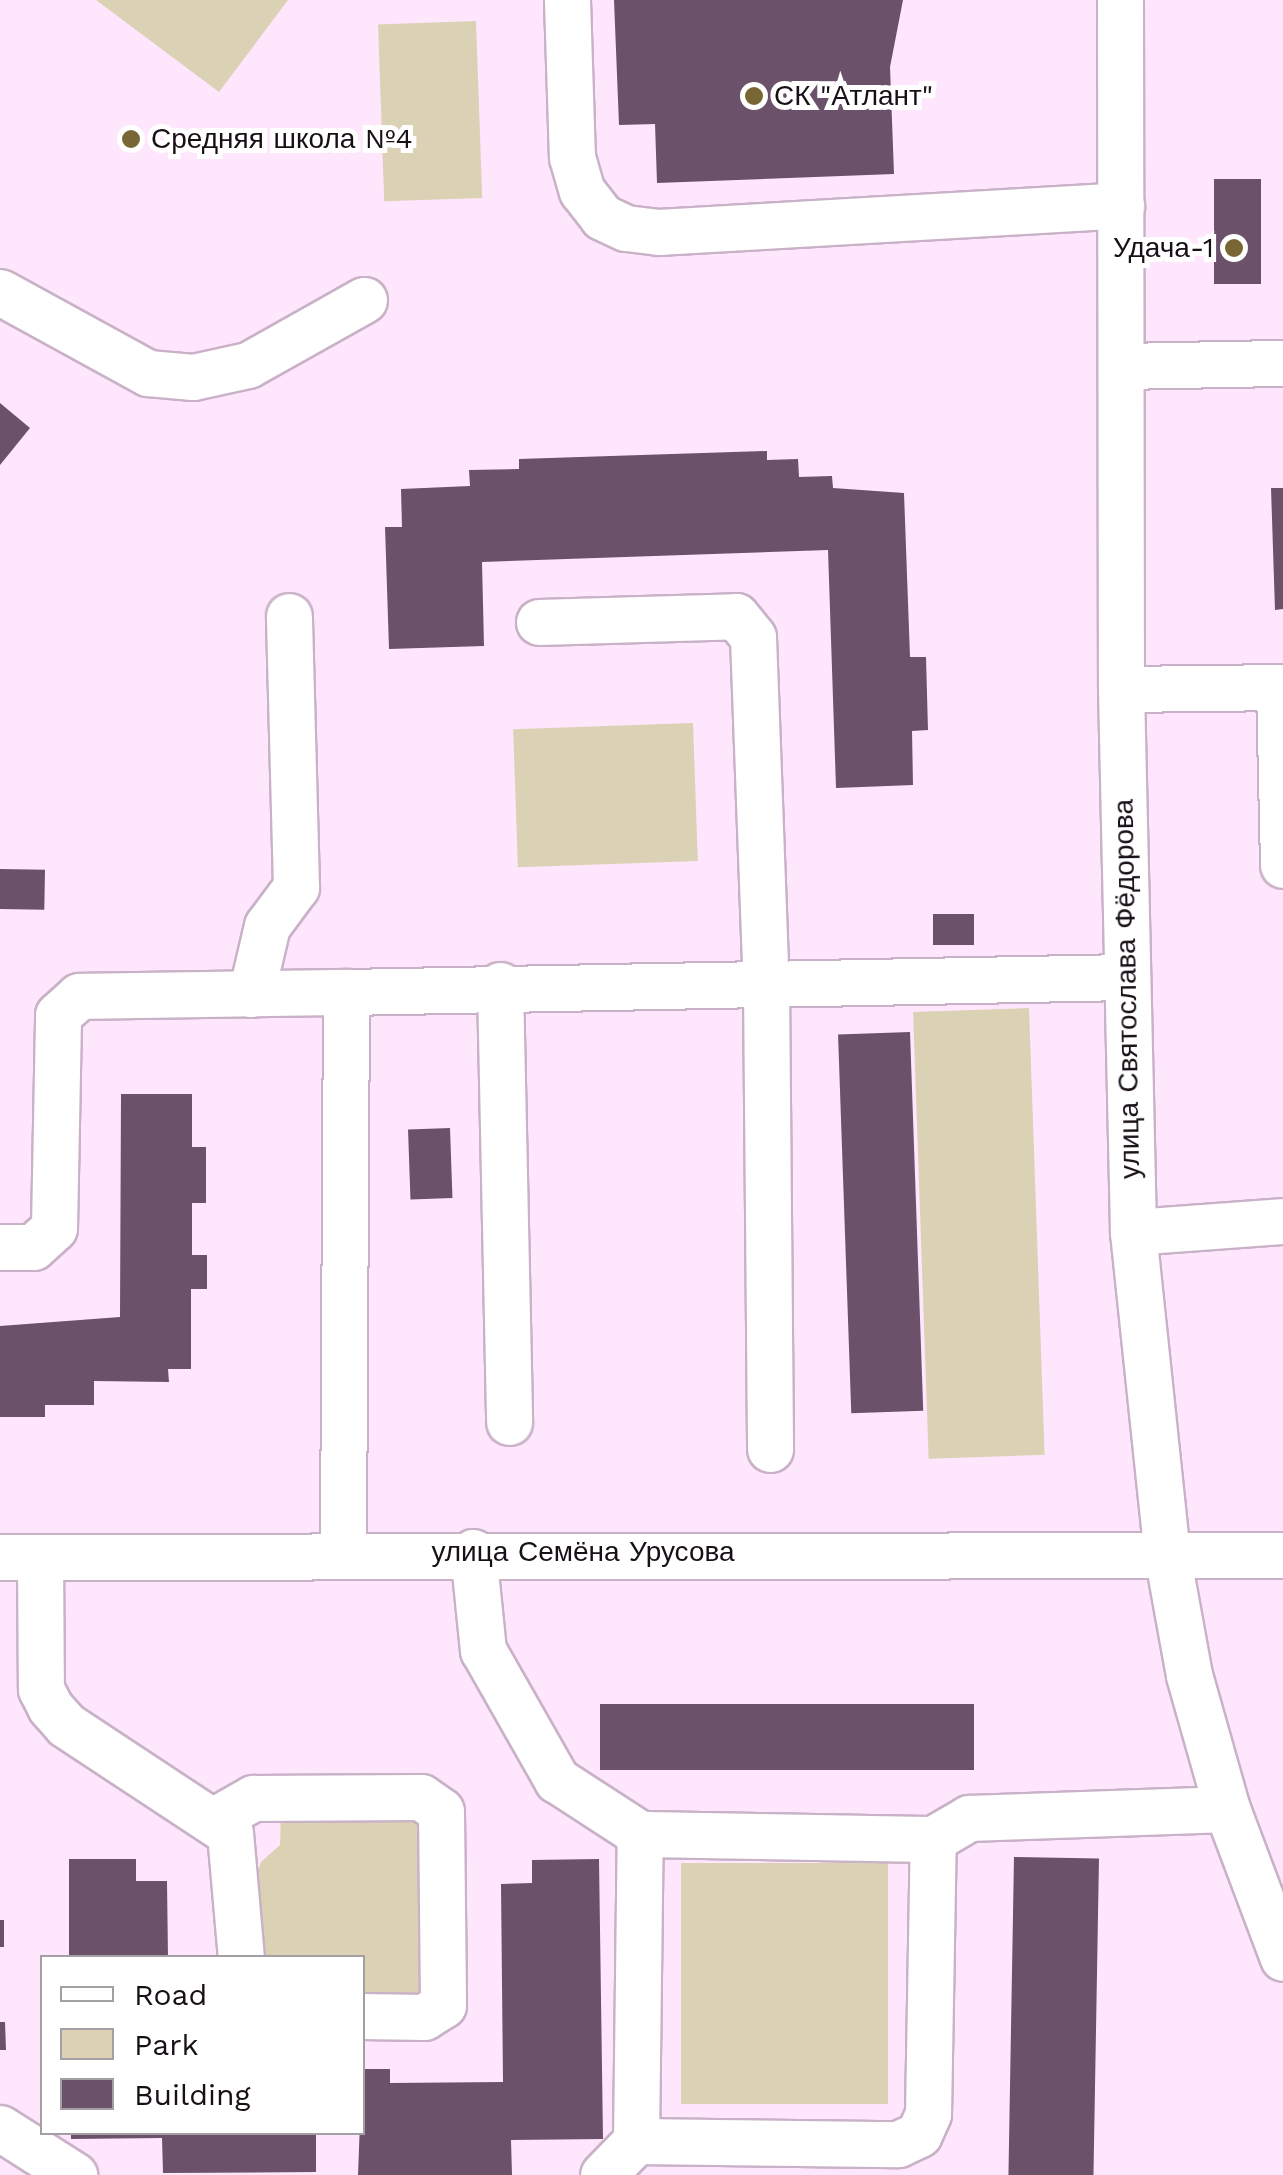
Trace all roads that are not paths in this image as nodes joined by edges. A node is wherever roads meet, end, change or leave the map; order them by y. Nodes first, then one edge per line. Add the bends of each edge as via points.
1 (567, 0) edge
2 (1120, 0) edge
3 (1120, 205) junction
4 (0, 292) edge
5 (364, 300) dead end
6 (1283, 363) edge
7 (1122, 366) junction
8 (288, 616) dead end
9 (538, 622) dead end
10 (1281, 686) edge
11 (1121, 689) junction
12 (1283, 865) edge
13 (1126, 977) junction
14 (766, 984) junction
15 (500, 985) junction
16 (346, 992) junction
17 (251, 994) junction
18 (1283, 1221) edge
19 (1132, 1232) junction
20 (0, 1247) edge
21 (508, 1422) dead end
22 (770, 1450) dead end
23 (473, 1552) junction
24 (343, 1553) junction
25 (1167, 1554) junction
26 (1283, 1555) edge
27 (20, 1557) edge
28 (1227, 1809) junction
29 (216, 1818) junction
30 (640, 1834) junction
31 (932, 1839) junction
32 (240, 1955) edge
33 (1283, 1958) edge
34 (365, 2016) edge
35 (0, 2128) edge
36 (618, 2163) edge
37 (74, 2175) edge

1 - 3 street via 572,156 582,191 602,217 626,228 660,232
2 - 3 street, улица Святослава Фёдорова
3 - 7 street, улица Святослава Фёдорова
4 - 5 street via 148,373 193,377 248,366
6 - 7 street
7 - 11 street, улица Святослава Фёдорова
8 - 17 street via 296,887 267,926
9 - 14 street via 736,616 753,636
10 - 11 street
10 - 12 street
11 - 13 street, улица Святослава Фёдорова
13 - 14 street
13 - 19 street, улица Святослава Фёдорова
14 - 15 street
14 - 22 street
15 - 16 street
15 - 21 street
16 - 17 street
16 - 24 street
17 - 20 street via 79,996 58,1015 54,1228 33,1246
18 - 19 street
19 - 25 street, улица Святослава Фёдорова
23 - 24 street, улица Семёна Урусова
23 - 25 street, улица Семёна Урусова
23 - 30 street via 483,1650 557,1780
24 - 27 street, улица Семёна Урусова
25 - 26 street, улица Семёна Урусова
25 - 28 street, улица Святослава Фёдорова via 1188,1676
27 - 29 street via 41,1689 50,1707 66,1725
28 - 31 street via 969,1818
28 - 33 street, улица Святослава Фёдорова
29 - 32 street via 236,1852
29 - 34 street via 253,1798 421,1797 442,1811 442,2006 424,2016
30 - 31 street
30 - 36 street
31 - 36 street via 928,2114 919,2134 898,2144
35 - 37 street

